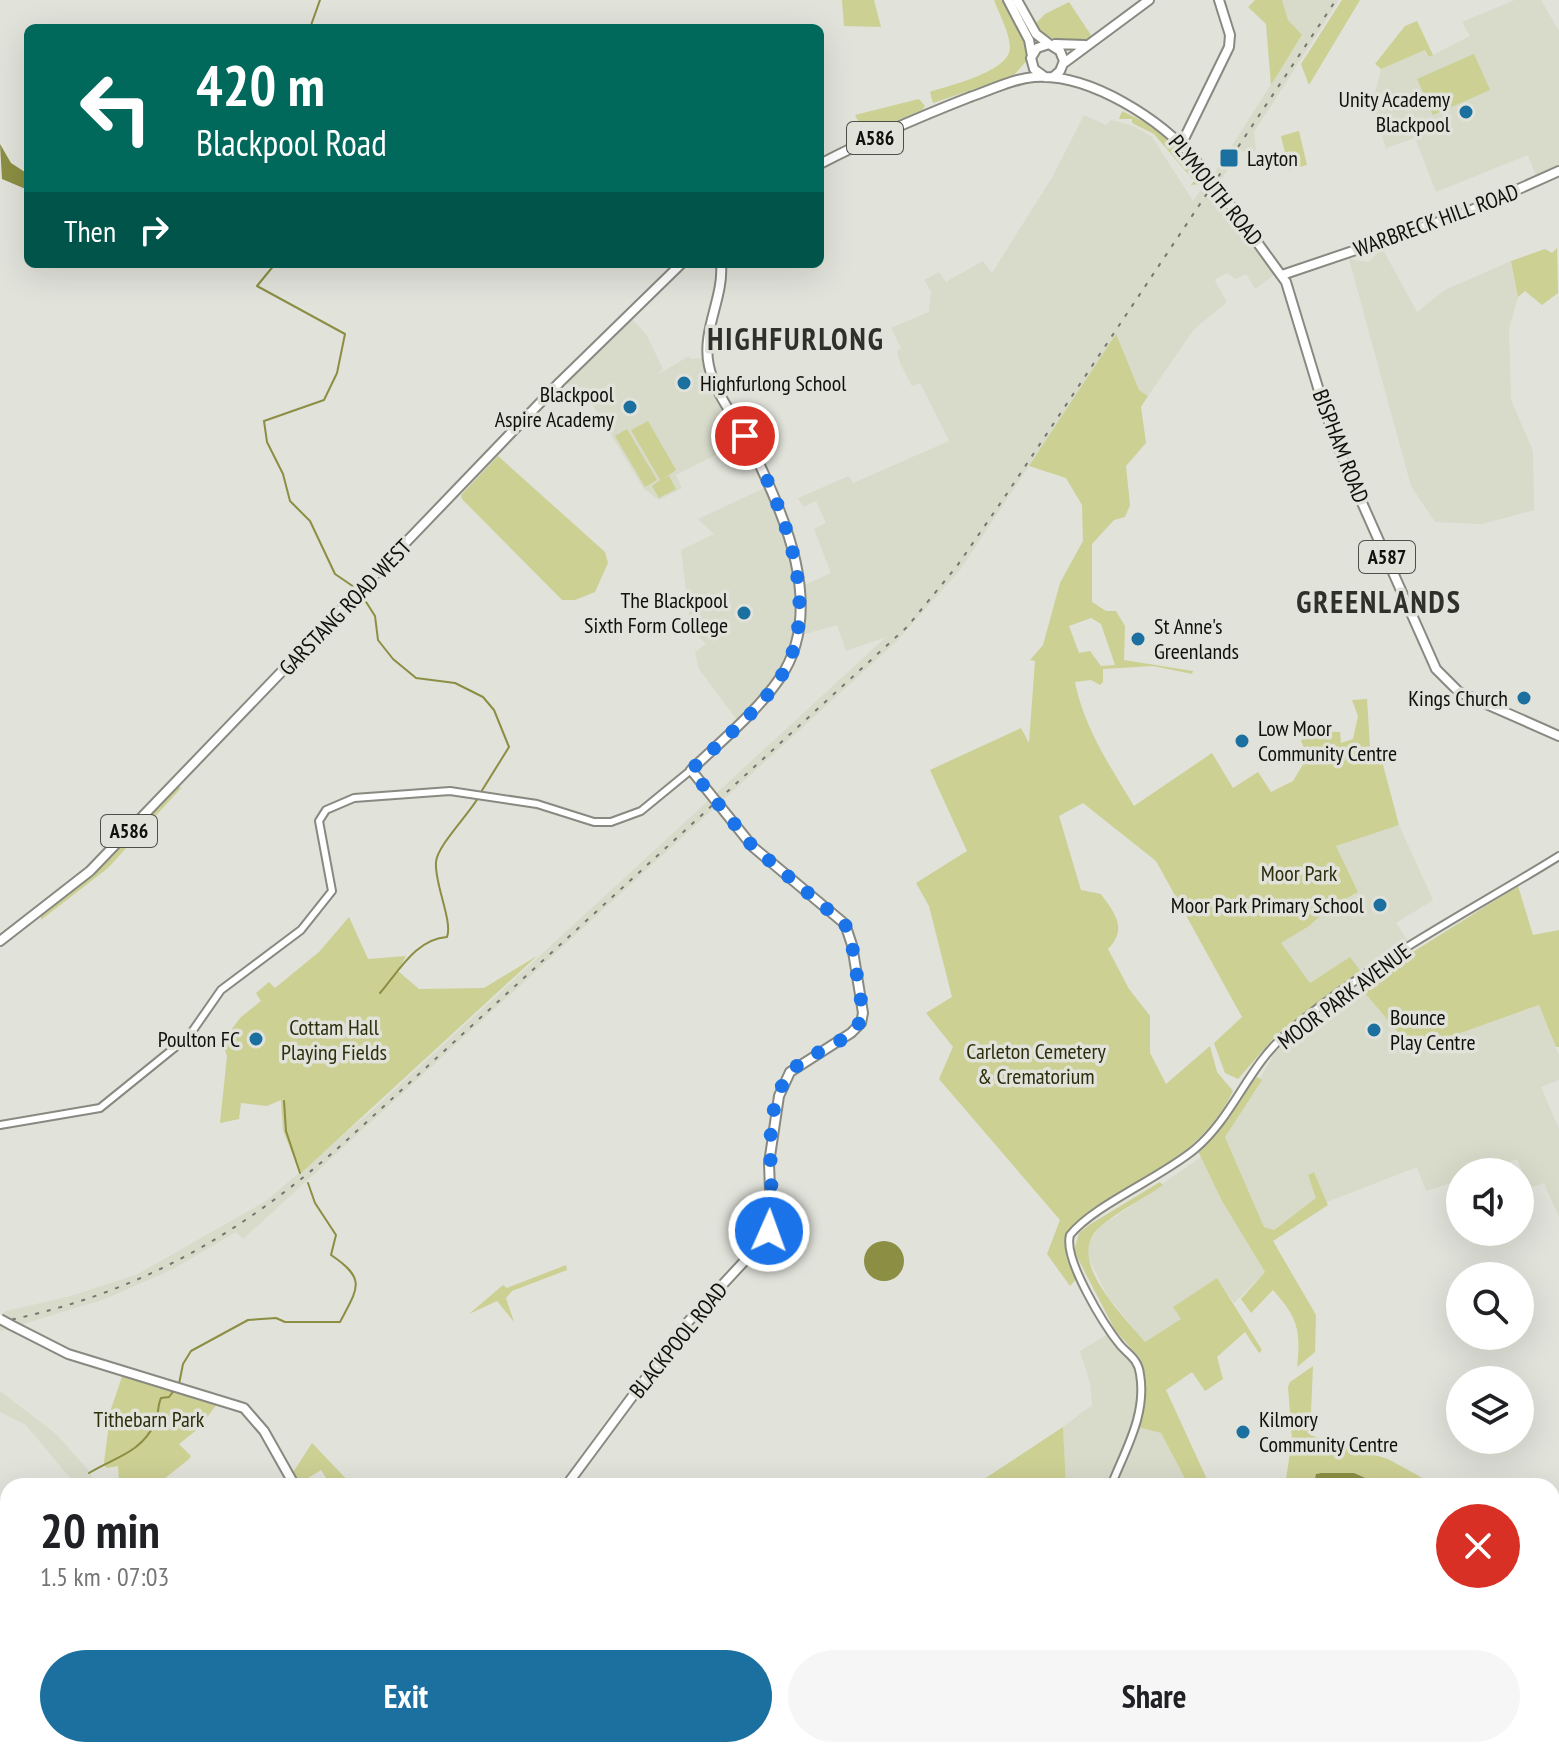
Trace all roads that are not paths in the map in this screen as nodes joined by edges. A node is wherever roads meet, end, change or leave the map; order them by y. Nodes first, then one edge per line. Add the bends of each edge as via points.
1 (1008, 0) edge
2 (1017, 0) edge
3 (1149, 0) edge
4 (1219, 0) edge
5 (1050, 44) junction
6 (1087, 45) junction
7 (1032, 57) junction
8 (1064, 64) junction
9 (1049, 77) junction
10 (1072, 79) junction
11 (1016, 80) junction
12 (1185, 144) junction
13 (824, 162) edge
14 (1559, 171) edge
15 (677, 268) edge
16 (720, 268) edge
17 (1285, 271) junction
18 (1559, 736) edge
19 (691, 770) junction
20 (1559, 856) edge
21 (0, 941) edge
22 (0, 1125) edge
23 (0, 1319) edge
24 (290, 1478) edge
25 (572, 1478) edge
26 (1114, 1478) edge

1 - 7 main road
2 - 5 main road via 1036,34
3 - 6 main road
4 - 12 main road via 1230,35 1225,57
5 - 6 main road
5 - 7 main road via 1037,48
5 - 8 main road via 1060,51
6 - 8 main road
7 - 9 main road via 1034,69
7 - 11 main road
8 - 9 main road
8 - 10 main road
9 - 10 main road, PLYMOUTH ROAD / A587
9 - 11 main road, A586
10 - 12 main road, PLYMOUTH ROAD / A587 via 1156,122
11 - 13 main road, A586 via 931,112
12 - 17 main road, PLYMOUTH ROAD / A587, bridge
14 - 17 main road, WARBRECK HILL ROAD via 1465,213
15 - 21 main road, GARSTANG ROAD WEST / A586 via 572,369 90,871
16 - 19 main road via 708,337 709,366 784,519 794,556 798,636 779,679
17 - 18 main road, BISPHAM ROAD / A587 via 1338,447 1436,669 1459,692
19 - 22 street via 641,811 611,822 450,791 354,798 326,810 319,830 332,891 301,930 221,990 189,1036 100,1108
19 - 25 main road, BLACKPOOL ROAD via 753,847 845,924 863,1013 851,1033 790,1072 779,1096 769,1163 771,1217 764,1240 686,1324
20 - 26 street, MOOR PARK AVENUE via 1404,950 1285,1034 1218,1127 1162,1173 1073,1230 1069,1253 1082,1281 1140,1372 1140,1414
23 - 24 main road, bridge via 68,1354 244,1408

